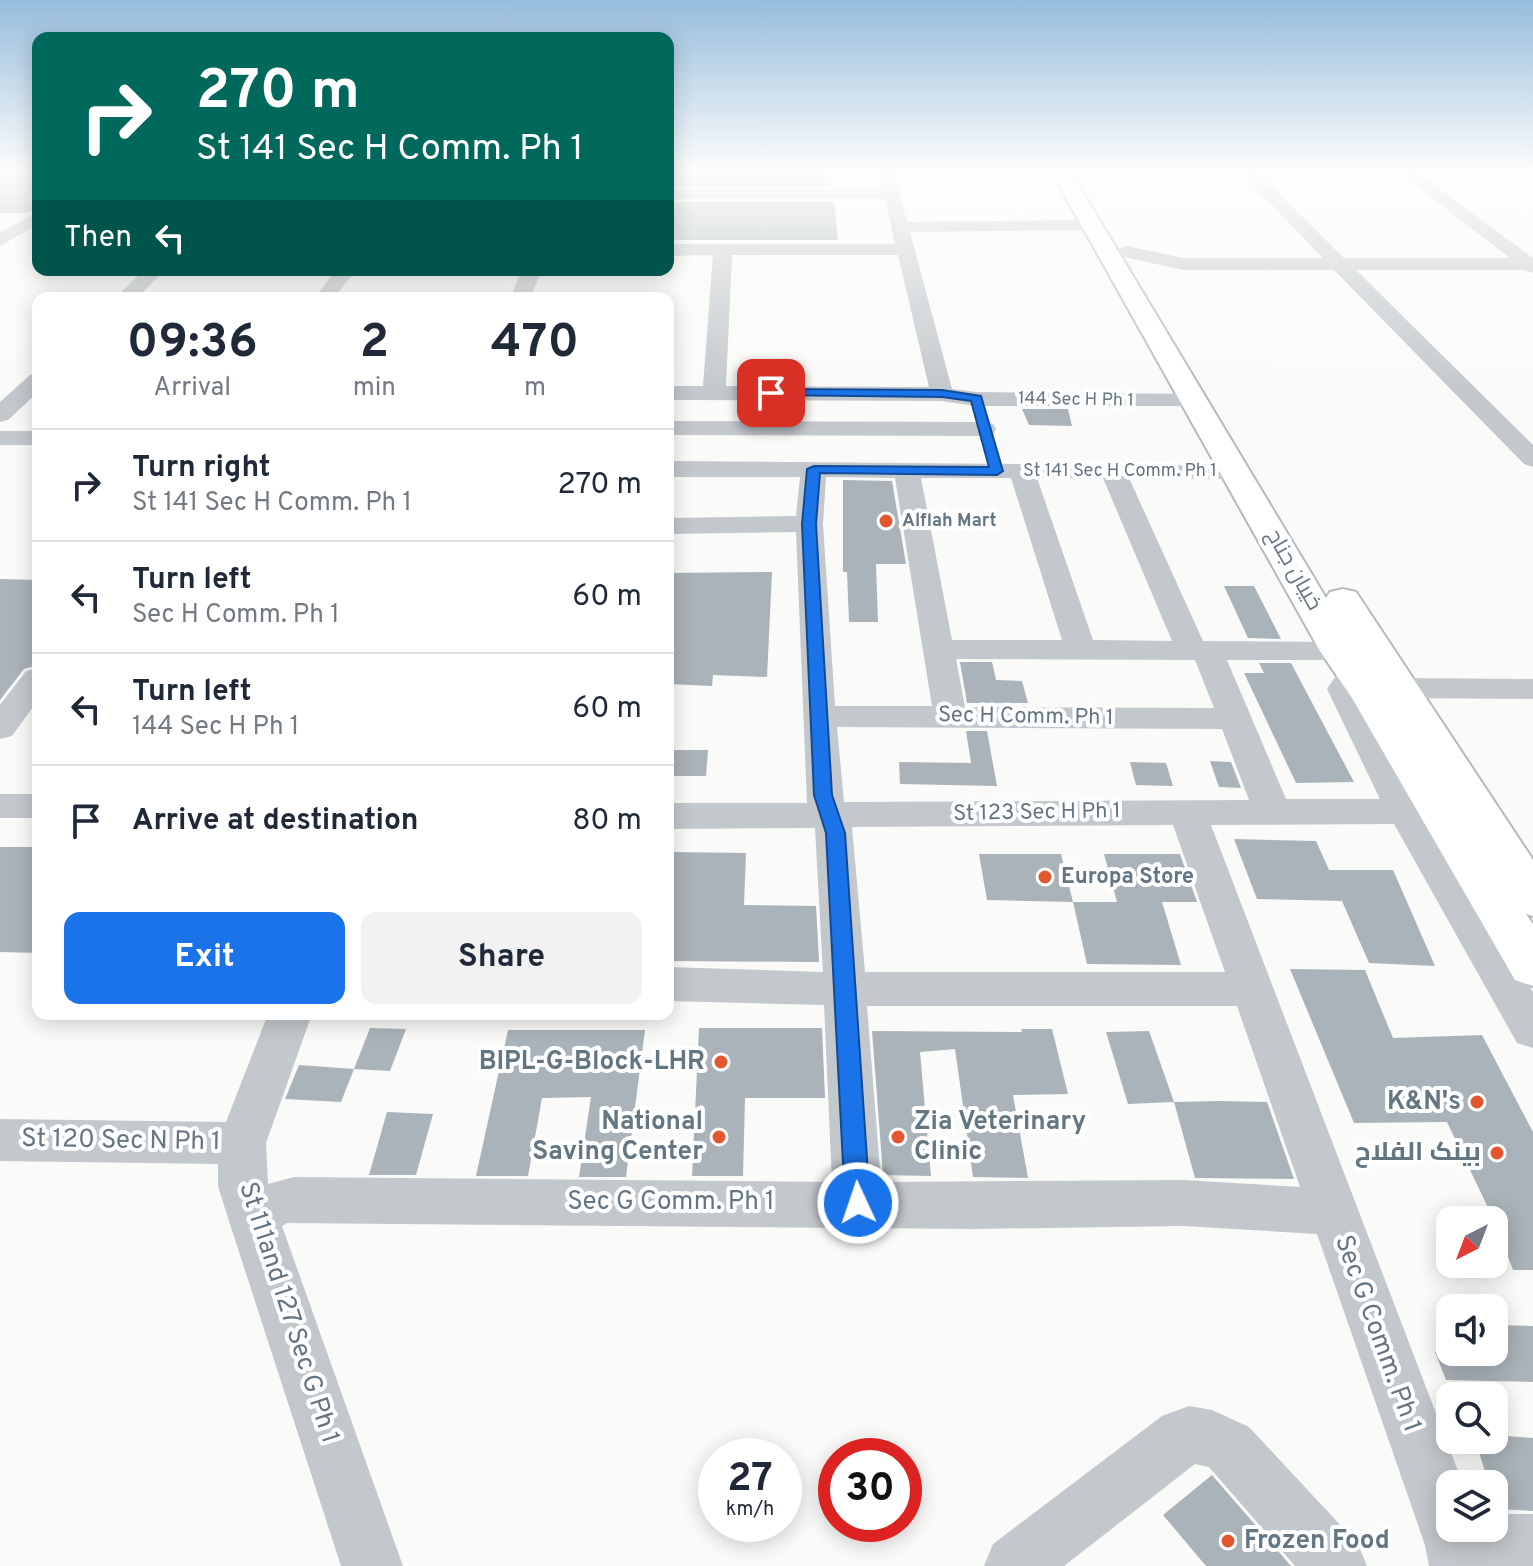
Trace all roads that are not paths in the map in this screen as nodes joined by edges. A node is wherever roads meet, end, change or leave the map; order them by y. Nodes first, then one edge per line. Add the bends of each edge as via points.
1 (903, 244) edge
2 (1101, 244) edge
3 (1121, 244) edge
4 (1319, 244) edge
5 (1504, 244) edge
6 (0, 248) edge
7 (25, 248) dead end
8 (904, 249) junction
9 (674, 250) edge
10 (723, 251) junction
11 (1127, 252) junction
12 (1183, 264) junction
13 (1339, 264) junction
14 (1532, 265) edge
15 (149, 276) edge
16 (341, 276) edge
17 (1152, 277) dead end
18 (131, 292) edge
19 (329, 292) edge
20 (32, 386) edge
21 (714, 392) junction
22 (674, 393) edge
23 (942, 394) junction
24 (976, 399) junction
25 (1196, 401) junction
26 (0, 415) edge
27 (674, 428) edge
28 (984, 429) junction
29 (0, 438) edge
30 (32, 438) edge
31 (1533, 459) edge
32 (674, 469) edge
33 (814, 469) junction
34 (907, 471) junction
35 (1113, 471) junction
36 (1237, 471) junction
37 (1009, 472) junction
38 (809, 524) junction
39 (674, 526) edge
40 (1080, 648) junction
41 (938, 649) junction
42 (1200, 652) junction
43 (1346, 662) junction
44 (32, 686) edge
45 (1398, 688) junction
46 (1533, 689) edge
47 (820, 716) junction
48 (950, 716) junction
49 (1233, 719) junction
50 (0, 728) edge
51 (0, 806) edge
52 (32, 806) edge
53 (1187, 811) junction
54 (1272, 811) junction
55 (1406, 811) junction
56 (674, 816) edge
57 (829, 816) junction
58 (1533, 898) edge
59 (1533, 966) edge
60 (674, 984) edge
61 (845, 989) junction
62 (1253, 989) junction
63 (288, 1020) edge
64 (1533, 1030) edge
65 (0, 1140) edge
66 (242, 1143) junction
67 (858, 1203) junction
68 (1332, 1212) junction
69 (252, 1215) junction
70 (1533, 1545) edge
71 (1458, 1555) edge
72 (372, 1566) edge
73 (1015, 1566) edge
74 (1336, 1566) edge

1 - 8 street
2 - 25 main road, خیبان جناح
3 - 11 main road, خیبان جناح
4 - 13 street
5 - 14 street
6 - 7 street
8 - 10 street
8 - 23 street
9 - 10 street
10 - 21 street
11 - 12 street
11 - 45 main road, خیبان جناح
12 - 13 street
12 - 17 street
13 - 14 street
13 - 31 street
15 - 18 street
16 - 19 street
20 - 26 street
21 - 22 street, 144 Sec H Ph 1
21 - 23 street, 144 Sec H Ph 1
23 - 24 street, 144 Sec H Ph 1
24 - 25 street, 144 Sec H Ph 1
24 - 28 street
25 - 36 main road, خیبان جناح
27 - 28 street
28 - 37 street
29 - 30 street
32 - 33 street, St 141 Sec H Comm. Ph 1
33 - 34 street, St 141 Sec H Comm. Ph 1
33 - 38 street
34 - 37 street, St 141 Sec H Comm. Ph 1
34 - 41 street
35 - 36 street, St 141 Sec H Comm. Ph 1
35 - 37 street, St 141 Sec H Comm. Ph 1
35 - 42 street
36 - 43 main road, خیبان جناح
37 - 40 street
38 - 39 street
38 - 47 street
40 - 41 street
40 - 42 street
41 - 48 street
42 - 43 street
42 - 49 street
43 - 55 street via 1343,689
43 - 59 main road, خیبان جناح
44 - 50 street
45 - 46 street
45 - 58 main road, خیبان جناح
47 - 48 street, Sec H Comm. Ph 1
47 - 57 street via 823,795
48 - 49 street, Sec H Comm. Ph 1
49 - 54 street
51 - 52 street
53 - 54 street, St 123 Sec H Ph 1
53 - 57 street, St 123 Sec H Ph 1
53 - 62 street, Sec G Comm. Ph 1
54 - 55 street, St 123 Sec H Ph 1
55 - 64 street
56 - 57 street, St 123 Sec H Ph 1
57 - 61 street via 835,833
60 - 61 street
61 - 62 street
61 - 67 street
62 - 68 street, Sec G Comm. Ph 1
63 - 66 street, St 111and 127 Sec G Ph 1
65 - 66 street, St 120 Sec N Ph 1
66 - 69 street, St 111and 127 Sec G Ph 1 via 241,1169
67 - 68 street, Sec G Comm. Ph 1 via 1184,1203
67 - 69 street, Sec G Comm. Ph 1 via 294,1200
68 - 71 street, Sec G Comm. Ph 1
69 - 72 street, St 111and 127 Sec G Ph 1
70 - 71 street, Sec G Comm. Ph 1
73 - 74 street via 1182,1436 1197,1434 1229,1447

